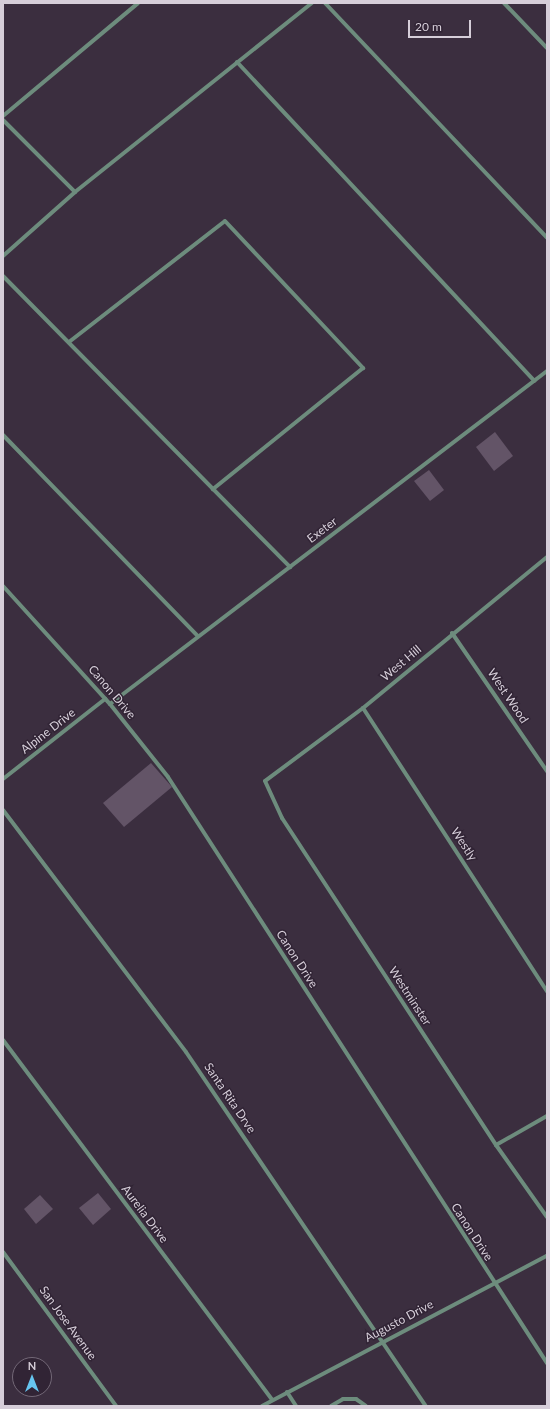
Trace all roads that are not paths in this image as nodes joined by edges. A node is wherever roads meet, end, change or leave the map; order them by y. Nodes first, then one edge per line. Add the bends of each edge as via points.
1 (138, 3) edge
2 (312, 3) edge
3 (325, 3) edge
4 (504, 3) edge
5 (547, 48) edge
6 (237, 62) junction
7 (3, 116) edge
8 (3, 120) edge
9 (75, 192) junction
10 (547, 238) edge
11 (3, 256) edge
12 (3, 276) edge
13 (69, 342) junction
14 (547, 371) edge
15 (534, 380) junction
16 (3, 435) edge
17 (213, 489) junction
18 (547, 557) edge
19 (290, 567) junction
20 (3, 586) edge
21 (452, 633) junction
22 (198, 636) junction
23 (105, 699) junction
24 (110, 704) junction
25 (363, 708) junction
26 (547, 771) edge
27 (3, 779) edge
28 (265, 781) joint
29 (3, 810) edge
30 (547, 991) edge
31 (3, 1040) edge
32 (547, 1116) edge
33 (496, 1145) junction
34 (547, 1218) edge
35 (3, 1252) edge
36 (547, 1256) edge
37 (493, 1283) junction
38 (383, 1341) junction
39 (547, 1363) edge
40 (286, 1392) junction
41 (272, 1400) junction
42 (116, 1406) edge
43 (262, 1406) edge
44 (296, 1406) edge
45 (331, 1406) edge
46 (366, 1406) edge
47 (426, 1406) edge

1 - 7 street
2 - 6 street
3 - 10 street
4 - 5 street
6 - 9 street
6 - 15 street
8 - 9 street
9 - 11 street
12 - 13 street
13 - 17 street
13 - 17 street via 225,220 363,368
14 - 15 street, Exeter
15 - 19 street, Exeter
16 - 22 street
17 - 19 street
18 - 21 street, West Hill
19 - 22 street, Exeter
20 - 23 street, Canon Drive
21 - 25 street, West Hill
21 - 26 street, West Wood
22 - 24 street, Exeter
23 - 24 street, Canon Drive
23 - 27 street, Alpine Drive
24 - 37 street, Canon Drive via 168,778
25 - 28 street, West Hill
25 - 30 street, Westly
28 - 33 street, Westminster via 282,818
29 - 38 street, Santa Rita Drve via 186,1052
31 - 41 street, Aurelia Drive
32 - 33 street
33 - 34 street, Westminster
35 - 42 street, San Jose Avenue
36 - 37 street, Augusto Drive
37 - 38 street, Augusto Drive
37 - 39 street, Canon Drive
38 - 40 street, Augusto Drive
38 - 47 street, Santa Rita Drve
40 - 41 street, Augusto Drive
40 - 44 street
41 - 43 street, Augusto Drive
45 - 46 street via 343,1399 356,1399

